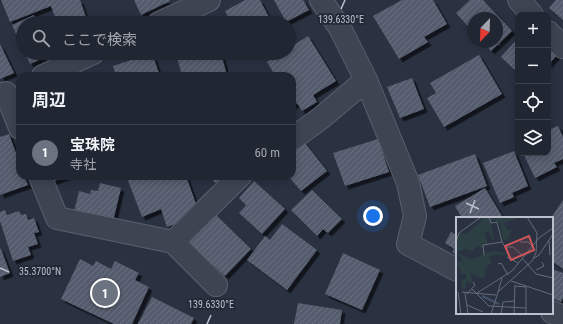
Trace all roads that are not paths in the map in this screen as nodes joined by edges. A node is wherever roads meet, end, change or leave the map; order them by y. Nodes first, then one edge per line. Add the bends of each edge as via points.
1 (209, 0) edge
2 (321, 0) edge
3 (519, 0) edge
4 (529, 12) edge
5 (174, 16) edge
6 (551, 35) edge
7 (563, 47) edge
8 (78, 60) edge
9 (52, 72) edge
10 (366, 80) junction
11 (9, 92) edge
12 (16, 115) edge
13 (296, 136) edge
14 (42, 180) edge
15 (236, 180) edge
16 (173, 242) junction
17 (456, 269) edge
18 (216, 285) dead end
19 (553, 312) edge
20 (563, 317) edge

1 - 5 street
2 - 10 street via 340,28
3 - 4 street
6 - 7 street
8 - 9 street
10 - 13 street
10 - 17 street via 408,183 415,216 408,244
11 - 12 street
14 - 16 street via 57,218
15 - 16 street
16 - 18 street
19 - 20 street

